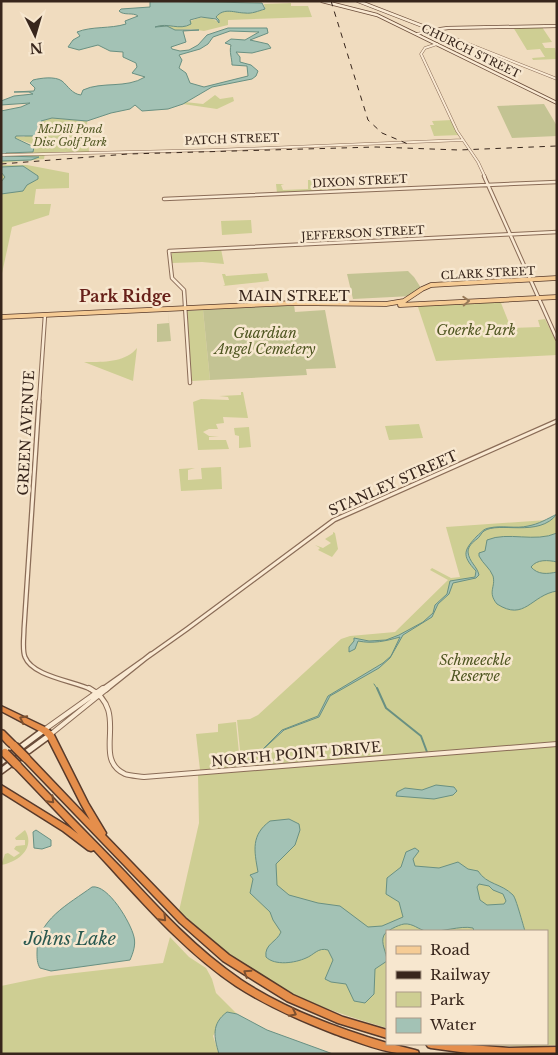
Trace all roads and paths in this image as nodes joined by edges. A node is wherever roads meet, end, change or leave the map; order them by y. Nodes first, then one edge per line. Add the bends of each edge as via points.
1 (323, 1) edge
2 (328, 1) edge
3 (360, 1) edge
4 (347, 6) junction
5 (557, 26) edge
6 (442, 28) junction
7 (436, 30) junction
8 (417, 34) junction
9 (433, 42) junction
10 (437, 44) junction
11 (428, 46) junction
12 (557, 79) edge
13 (557, 102) edge
14 (463, 140) junction
15 (1, 155) edge
16 (557, 182) edge
17 (488, 184) junction
18 (164, 200) dead end
19 (557, 232) edge
20 (510, 235) junction
21 (557, 278) edge
22 (530, 279) junction
23 (557, 297) edge
24 (539, 298) junction
25 (397, 303) joint
26 (184, 309) junction
27 (45, 316) junction
28 (1, 318) edge
29 (557, 339) edge
30 (190, 383) dead end
31 (557, 421) edge
32 (152, 654) junction
33 (82, 687) junction
34 (96, 693) junction
35 (101, 696) junction
36 (87, 699) junction
37 (1, 708) edge
38 (49, 732) junction
39 (1, 733) edge
40 (557, 744) edge
41 (3, 751) edge
42 (1, 762) edge
43 (1, 771) edge
44 (1, 788) edge
45 (107, 843) junction
46 (130, 884) junction
47 (386, 1034) edge
48 (439, 1045) edge
49 (557, 1051) edge
50 (414, 1054) edge

1 - 4 main road
2 - 4 main road
3 - 7 main road
4 - 8 main road, CHURCH STREET via 377,15
5 - 6 main road
6 - 7 main road
6 - 7 main road
7 - 8 street
7 - 12 street
8 - 9 main road, CHURCH STREET
9 - 10 main road, CHURCH STREET
9 - 11 main road
10 - 11 street
10 - 13 main road, CHURCH STREET
11 - 14 street via 421,54
14 - 15 street, PATCH STREET
14 - 17 street
16 - 17 street, DIXON STREET
17 - 18 street, DIXON STREET
17 - 20 street
19 - 20 street, JEFFERSON STREET
20 - 22 street
20 - 26 street, JEFFERSON STREET via 169,251 172,278 184,288
21 - 22 main road, CLARK STREET
22 - 24 street
22 - 25 main road, CLARK STREET via 430,285 410,299
23 - 24 main road, MAIN STREET
26 -> 24 main road, MAIN STREET via 294,304 355,307
24 - 29 street
25 - 26 main road, MAIN STREET via 293,302
26 - 27 main road, MAIN STREET
26 - 30 street
27 - 28 main road, MAIN STREET
27 - 33 street, GREEN AVENUE via 24,631 25,657 38,670
31 - 32 street, STANLEY STREET via 334,520
32 - 34 street, STANLEY STREET
32 - 35 street, STANLEY STREET
33 - 34 street, GREEN AVENUE
33 - 36 street via 87,691
34 - 35 street, GREEN AVENUE
34 - 36 street, STANLEY STREET
35 - 38 street, STANLEY STREET
35 - 40 street, NORTH POINT DRIVE via 108,707 112,762 124,774 138,777
36 - 38 street, STANLEY STREET
38 -> 37 highway
38 - 42 main road, STANLEY STREET
38 - 43 main road, STANLEY STREET
38 - 45 highway
39 - 45 highway, bridge
41 -> 46 highway, bridge
44 - 46 highway via 79,838
47 -> 45 highway via 320,1012 238,967 198,936
46 -> 50 highway via 193,948 254,992 321,1025
48 - 49 highway via 494,1052

